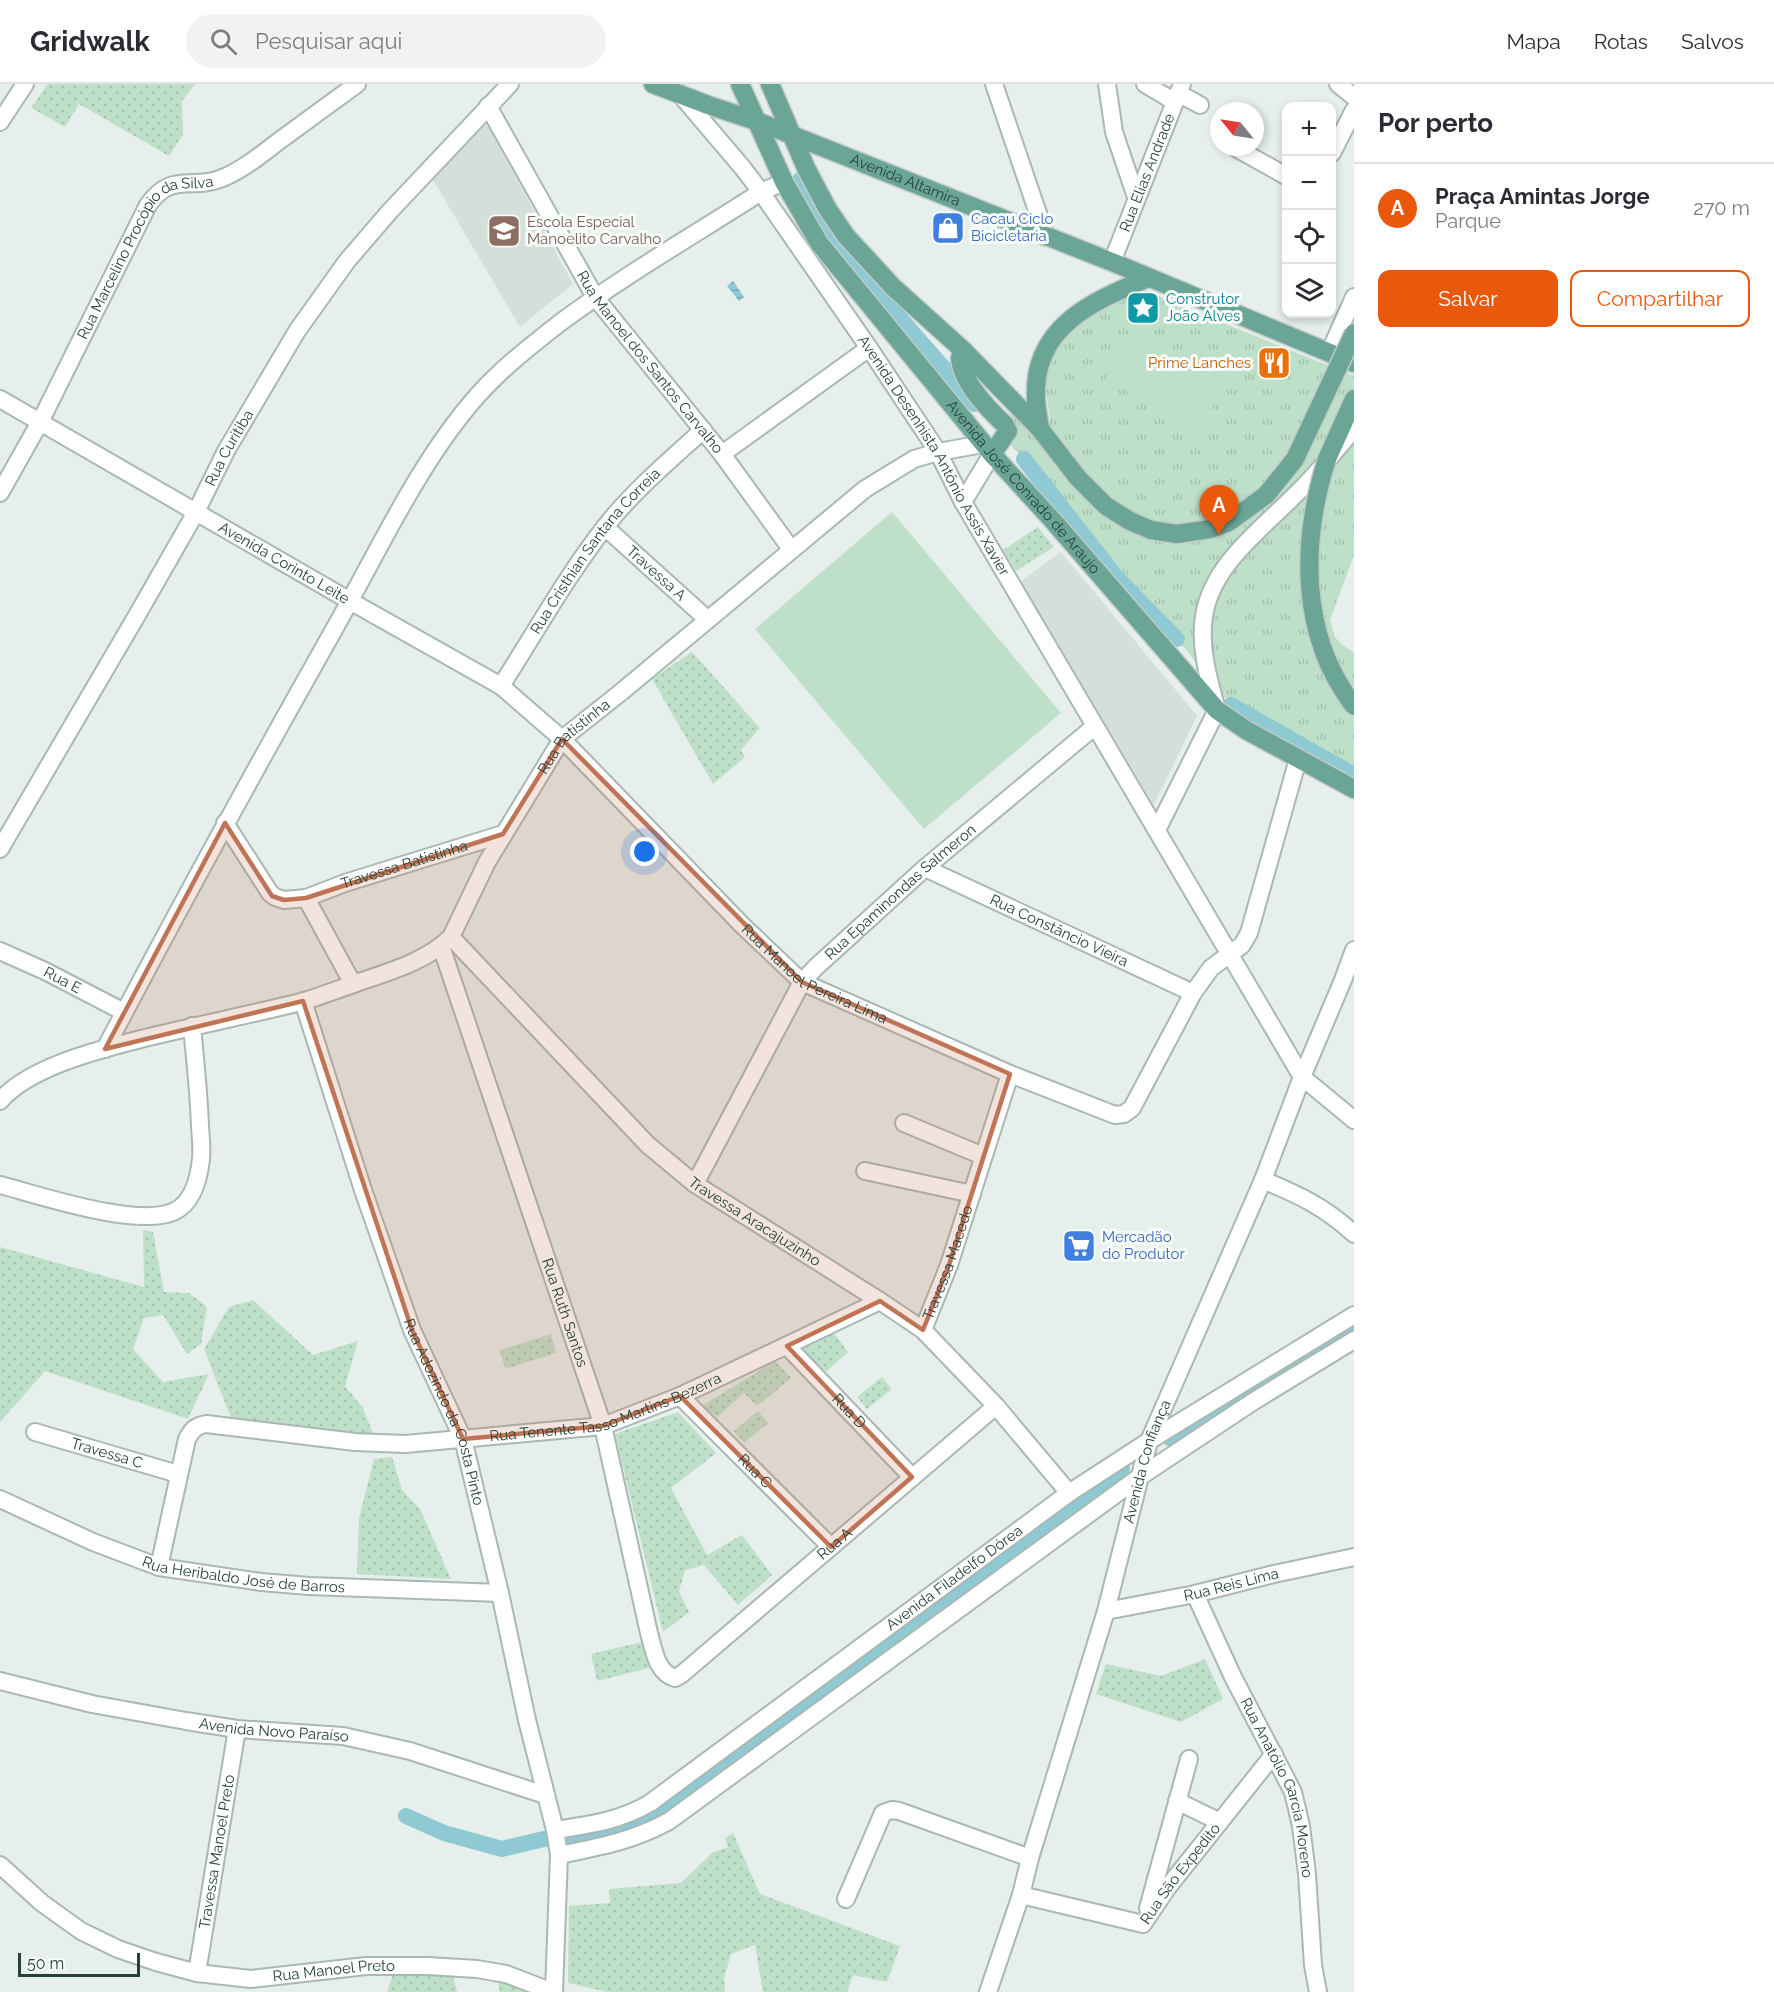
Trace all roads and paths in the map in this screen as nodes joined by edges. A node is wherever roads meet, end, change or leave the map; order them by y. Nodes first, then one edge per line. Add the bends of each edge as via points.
1 (25, 84) edge
2 (357, 84) edge
3 (510, 84) edge
4 (653, 84) edge
5 (740, 84) edge
6 (770, 84) edge
7 (994, 84) edge
8 (1107, 84) edge
9 (1145, 84) edge
10 (1338, 84) edge
11 (679, 93) junction
12 (1178, 93) edge
13 (1354, 97) edge
14 (1200, 105) dead end
15 (488, 106) junction
16 (1354, 110) edge
17 (0, 122) edge
18 (759, 122) junction
19 (794, 137) junction
20 (1336, 145) edge
21 (1251, 156) edge
22 (1282, 173) edge
23 (784, 182) junction
24 (761, 192) junction
25 (1136, 197) junction
26 (1046, 237) junction
27 (1112, 262) junction
28 (1149, 278) junction
29 (595, 297) junction
30 (1354, 297) edge
31 (1354, 333) edge
32 (869, 348) junction
33 (964, 351) junction
34 (1329, 353) junction
35 (1354, 363) edge
36 (0, 399) edge
37 (1354, 399) edge
38 (40, 422) junction
39 (703, 429) junction
40 (1040, 429) junction
41 (1354, 429) edge
42 (987, 449) junction
43 (938, 452) junction
44 (723, 454) junction
45 (0, 493) edge
46 (963, 502) junction
47 (196, 512) junction
48 (605, 527) junction
49 (791, 549) junction
50 (350, 601) junction
51 (707, 619) junction
52 (501, 686) junction
53 (1354, 706) edge
54 (1216, 710) junction
55 (1094, 727) junction
56 (562, 739) junction
57 (1298, 759) junction
58 (1354, 789) edge
59 (225, 824) junction
60 (1157, 830) junction
61 (503, 834) junction
62 (0, 849) edge
63 (925, 868) junction
64 (306, 898) junction
65 (446, 941) junction
66 (1354, 950) edge
67 (0, 951) edge
68 (1228, 954) junction
69 (802, 982) junction
70 (353, 984) junction
71 (1349, 984) edge
72 (1193, 993) junction
73 (303, 1001) junction
74 (124, 1012) junction
75 (192, 1026) junction
76 (105, 1049) junction
77 (1010, 1074) junction
78 (1302, 1077) junction
79 (0, 1101) edge
80 (1354, 1120) edge
81 (903, 1123) dead end
82 (983, 1156) junction
83 (865, 1171) dead end
84 (1263, 1180) junction
85 (695, 1184) junction
86 (0, 1185) edge
87 (972, 1194) junction
88 (1354, 1234) edge
89 (880, 1301) junction
90 (1354, 1316) edge
91 (923, 1330) junction
92 (1354, 1340) edge
93 (787, 1346) junction
94 (680, 1396) junction
95 (996, 1406) junction
96 (603, 1426) junction
97 (35, 1432) dead end
98 (463, 1439) junction
99 (1148, 1444) junction
100 (178, 1474) junction
101 (912, 1477) junction
102 (1139, 1477) junction
103 (1069, 1493) junction
104 (0, 1499) edge
105 (831, 1547) junction
106 (1354, 1557) edge
107 (159, 1567) junction
108 (500, 1593) junction
109 (1195, 1594) junction
110 (1106, 1611) junction
111 (675, 1678) joint
112 (0, 1681) edge
113 (237, 1729) junction
114 (1274, 1754) junction
115 (1189, 1759) dead end
116 (545, 1795) junction
117 (1178, 1801) junction
118 (1220, 1822) junction
119 (555, 1832) junction
120 (559, 1853) junction
121 (1030, 1858) junction
122 (0, 1865) edge
123 (1021, 1895) junction
124 (846, 1899) dead end
125 (1143, 1924) junction
126 (197, 1973) junction
127 (249, 1985) edge
128 (553, 1992) edge
129 (988, 1992) edge
130 (1318, 1992) edge

1 - 17 street
2 - 38 street, Rua Marcelino Procópio da Silva via 228,176 206,183 171,184 155,195
3 - 15 street, Rua Curitiba
4 - 11 main road, Avenida Altamira
5 - 18 main road, Avenida José Conrado de Araujo
6 - 19 main road
7 - 26 street
8 - 25 street via 1114,132
9 - 12 street
10 - 13 street
11 - 18 main road, Avenida Altamira
11 - 24 street, Avenida Desenhista Antônio Assis Xavier
12 - 14 street
12 - 25 street, Rua Elias Andrade
15 - 29 street, Rua Manoel dos Santos Carvalho
15 - 47 street, Rua Curitiba via 347,261 297,331 226,451
16 - 20 street
18 - 19 main road, Avenida Altamira
18 - 23 main road, Avenida José Conrado de Araujo
19 - 26 main road, Avenida Altamira
19 - 33 main road via 814,185 846,236 892,287
21 - 22 street
23 - 24 street
23 - 42 main road, Avenida José Conrado de Araujo via 819,243
24 - 29 street
24 - 32 street, Avenida Desenhista Antônio Assis Xavier
25 - 27 street, Rua Elias Andrade
26 - 27 main road, Avenida Altamira
27 - 28 main road, Avenida Altamira
28 - 34 main road, Avenida Altamira
28 - 40 main road via 1080,311 1050,342 1038,373 1035,396
29 - 39 street, Rua Manoel dos Santos Carvalho
29 - 50 street via 508,364 477,395 413,489
30 - 34 street
31 - 40 main road, bridge via 1295,459 1266,495 1219,526 1177,534 1151,530 1130,521 1093,495
32 - 43 street, Avenida Desenhista Antônio Assis Xavier
32 - 44 street
33 - 40 main road
33 - 42 main road via 960,358 972,387 1008,431
34 - 35 main road, Avenida Altamira
36 - 38 street, Avenida Corinto Leite
37 - 53 main road, bridge via 1317,488 1309,592 1322,649
38 - 45 street, Rua Marcelino Procópio da Silva
38 - 47 street, Avenida Corinto Leite
39 - 44 street, Rua Manoel dos Santos Carvalho
39 - 48 street, Rua Cristhian Santana Correia
41 - 54 street via 1297,494 1241,548 1214,585 1203,630
42 - 43 street, Rua Batistinha
42 - 46 street
42 - 54 main road, Avenida José Conrado de Araujo
43 - 46 street, Avenida Desenhista Antônio Assis Xavier
43 - 49 street, Rua Batistinha via 914,459 865,489
44 - 49 street, Rua Manoel dos Santos Carvalho
46 - 55 street, Avenida Desenhista Antônio Assis Xavier
47 - 50 street, Avenida Corinto Leite
47 - 62 street, Rua Curitiba
48 - 51 street, Travessa A
48 - 52 street, Rua Cristhian Santana Correia
49 - 51 street, Rua Batistinha
50 - 52 street, Avenida Corinto Leite
50 - 59 street
51 - 56 street, Rua Batistinha
52 - 56 street, Avenida Corinto Leite
54 - 57 main road, Avenida José Conrado de Araujo
54 - 60 street
55 - 60 street, Avenida Desenhista Antônio Assis Xavier
55 - 63 street, Rua Epaminondas Salmeron
56 - 61 street, Rua Batistinha
56 - 69 street, Rua Manoel Pereira Lima
57 - 58 main road, Avenida José Conrado de Araujo
57 - 68 street via 1249,933 1242,945
59 - 64 street, Travessa Batistinha via 272,896 284,900
59 - 74 street
60 - 68 street, Avenida Desenhista Antônio Assis Xavier
61 - 64 street, Travessa Batistinha
61 - 65 street, Rua Batistinha
63 - 69 street, Rua Epaminondas Salmeron
63 - 72 street, Rua Constâncio Vieira
64 - 70 street
65 - 70 street via 387,973
65 - 85 street, Travessa Aracajuzinho via 648,1145
65 - 96 street, Rua Ruth Santos
66 - 71 street, Avenida Confiança
67 - 74 street, Rua E
68 - 72 street via 1211,968
68 - 78 street, Avenida Desenhista Antônio Assis Xavier
69 - 77 street, Rua Manoel Pereira Lima
69 - 85 street, Rua Epaminondas Salmeron
70 - 73 street
71 - 78 street, Avenida Confiança
72 - 77 street, Rua Manoel Pereira Lima via 1129,1112 1115,1115
73 - 75 street
73 - 98 street, Rua Adozindo da Costa Pinto via 412,1330
74 - 76 street
75 - 76 street
75 - 86 street via 202,1157 197,1180 181,1207 152,1216 103,1212
76 - 79 street via 32,1076
77 - 82 street, Travessa Macedo
78 - 80 street, Avenida Desenhista Antônio Assis Xavier
78 - 84 street, Avenida Confiança
81 - 82 street
82 - 87 street, Travessa Macedo
83 - 87 street, Travessa Macedo
84 - 88 street via 1303,1197
84 - 99 street, Avenida Confiança
85 - 89 street, Travessa Aracajuzinho
87 - 91 street, Travessa Macedo
89 - 91 street, Travessa Aracajuzinho
89 - 93 street, Rua Tenente Tasso Martins Bezerra
90 - 99 street, Avenida Filadelfo Dórea
91 - 95 street, Travessa Aracajuzinho
92 - 102 street, Avenida Filadelfo Dórea
93 - 94 street, Rua Tenente Tasso Martins Bezerra
93 - 101 street, Rua D
94 - 96 street, Rua Tenente Tasso Martins Bezerra
94 - 105 street, Rua C
95 - 101 street, Rua A
95 - 103 street, Travessa Aracajuzinho
96 - 98 street, Rua Tenente Tasso Martins Bezerra
96 - 111 street, Rua Ruth Santos via 649,1633 662,1669
97 - 100 street, Travessa C
98 - 100 street, Rua Tenente Tasso Martins Bezerra via 383,1444 206,1424 195,1427 190,1434
98 - 108 street, Rua Adozindo da Costa Pinto
99 - 102 street, Avenida Confiança
99 - 103 street, Avenida Filadelfo Dórea
100 - 107 street
101 - 105 street, Rua A
102 - 110 street, Avenida Confiança
102 - 120 street, Avenida Filadelfo Dórea via 669,1821 624,1841
103 - 119 street, Avenida Filadelfo Dórea via 650,1803 600,1824
104 - 107 street, Rua Heribaldo José de Barros
105 - 111 street, Rua A
106 - 109 street, Rua Reis Lima
107 - 108 street, Rua Heribaldo José de Barros via 309,1586
108 - 116 street, Rua Adozindo da Costa Pinto
109 - 110 street, Rua Reis Lima
109 - 114 street, Rua Anatólio Garcia Moreno
110 - 121 street, Avenida Confiança
112 - 113 street, Avenida Novo Paraíso via 92,1704
113 - 116 street, Avenida Novo Paraíso via 343,1736 410,1750
113 - 126 street, Travessa Manoel Preto
114 - 118 street, Rua São Expedito
114 - 130 street, Rua Anatólio Garcia Moreno via 1293,1792 1301,1826
115 - 117 street
116 - 119 street, Rua Adozindo da Costa Pinto
117 - 118 street
117 - 125 street
118 - 125 street, Rua São Expedito
119 - 120 street, Rua Adozindo da Costa Pinto
120 - 128 street, Rua Adozindo da Costa Pinto
121 - 123 street, Avenida Confiança
121 - 124 street via 892,1810 884,1813
122 - 126 street, Rua Manoel Preto via 81,1931 118,1949
123 - 125 street, Rua São Expedito
123 - 129 street, Avenida Confiança
126 - 127 street, Rua Manoel Preto
127 - 128 street, Rua Manoel Preto via 366,1966 428,1966 506,1974

